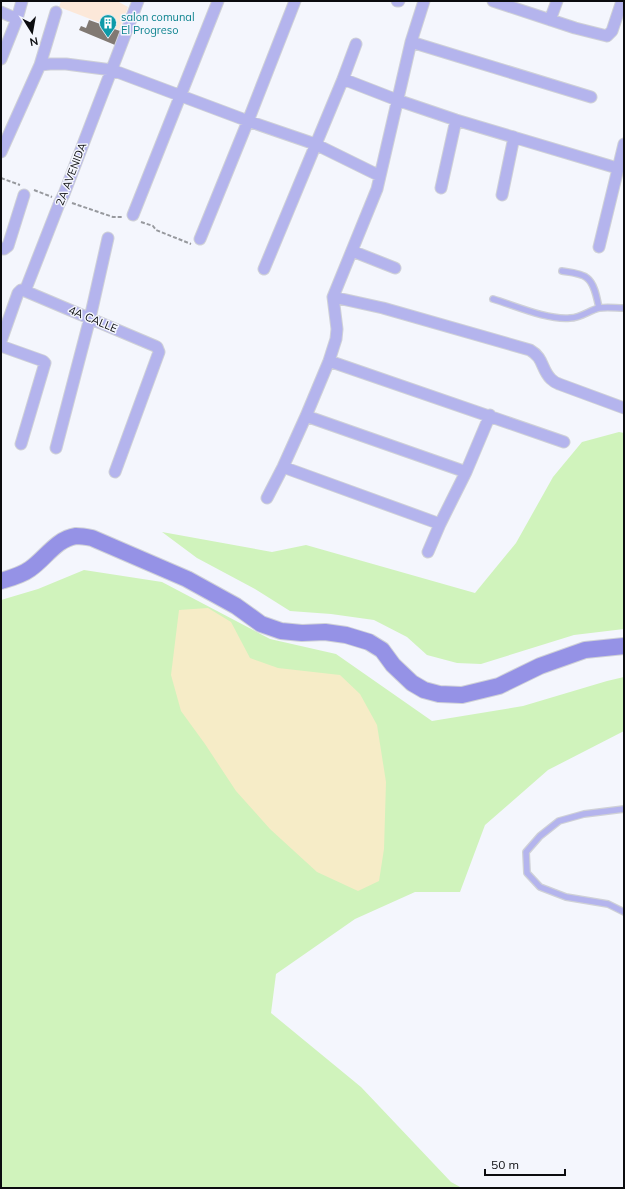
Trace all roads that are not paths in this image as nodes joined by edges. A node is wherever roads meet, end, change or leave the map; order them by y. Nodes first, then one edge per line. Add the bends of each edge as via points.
1 (22, 1) edge
2 (138, 1) edge
3 (218, 1) edge
4 (295, 1) edge
5 (424, 1) edge
6 (493, 1) edge
7 (557, 1) edge
8 (622, 1) edge
9 (1, 12) edge
10 (56, 12) dead end
11 (17, 19) junction
12 (550, 20) junction
13 (411, 42) junction
14 (356, 44) dead end
15 (1, 59) edge
16 (40, 65) junction
17 (112, 70) junction
18 (343, 79) junction
19 (181, 95) junction
20 (591, 98) dead end
21 (397, 100) junction
22 (456, 120) junction
23 (248, 121) junction
24 (514, 137) junction
25 (315, 144) junction
26 (624, 144) edge
27 (1, 152) edge
28 (617, 168) junction
29 (380, 176) junction
30 (441, 188) dead end
31 (26, 190) road end
32 (502, 195) dead end
33 (132, 218) road end
34 (108, 238) dead end
35 (196, 242) road end
36 (599, 247) dead end
37 (1, 248) edge
38 (352, 251) junction
39 (395, 268) dead end
40 (264, 269) dead end
41 (562, 271) dead end
42 (25, 291) junction
43 (333, 298) junction
44 (493, 299) dead end
45 (599, 308) junction
46 (624, 308) edge
47 (90, 318) junction
48 (1, 341) edge
49 (1, 346) edge
50 (329, 361) junction
51 (624, 408) edge
52 (490, 415) junction
53 (306, 416) junction
54 (564, 442) dead end
55 (21, 444) dead end
56 (56, 448) dead end
57 (283, 466) junction
58 (115, 472) dead end
59 (466, 472) junction
60 (267, 498) dead end
61 (440, 524) junction
62 (428, 552) dead end
63 (1, 581) edge
64 (624, 646) edge
65 (624, 809) edge
66 (624, 912) edge

1 - 11 street
2 - 17 street, 2A AVENIDA
3 - 19 street
4 - 23 street
5 - 13 street
6 - 12 street
7 - 12 street
8 - 12 street via 612,31 607,36
9 - 11 street
10 - 16 street
11 - 15 street
13 - 20 street
13 - 21 street
14 - 18 street
16 - 17 street via 66,64
16 - 27 street
17 - 19 street
17 - 42 street, 2A AVENIDA
18 - 21 street
18 - 25 street
19 - 23 street
19 - 33 street
21 - 22 street
21 - 29 street
22 - 24 street
22 - 30 street
23 - 25 street
23 - 35 street
24 - 28 street
24 - 32 street
25 - 29 street
25 - 40 street
26 - 28 street
28 - 36 street
29 - 38 street
31 - 37 street via 8,246
34 - 47 street
38 - 39 street
38 - 43 street
41 - 45 lane via 587,278 592,285
42 - 47 street, 4A CALLE
42 - 48 street, 2A AVENIDA via 21,290 18,293
43 - 50 street via 337,329
43 - 51 street via 383,308 530,350 539,357 551,380
44 - 45 lane via 560,319 573,318
45 - 46 lane
47 - 56 street
47 - 58 street, 4A CALLE via 159,349
49 - 55 street via 45,363
50 - 52 street
50 - 53 street
52 - 54 street
52 - 59 street
53 - 57 street
53 - 59 street
57 - 60 street
57 - 61 street
59 - 61 street
61 - 62 street
63 - 64 main road via 29,570 64,540 76,536 92,538 187,579 236,606 261,624 281,631 325,632 369,642 382,650 412,683 439,694 462,695 499,686 540,666 585,650
65 - 66 lane via 584,814 559,821 540,836 526,852 527,872 540,887 566,897 608,904

